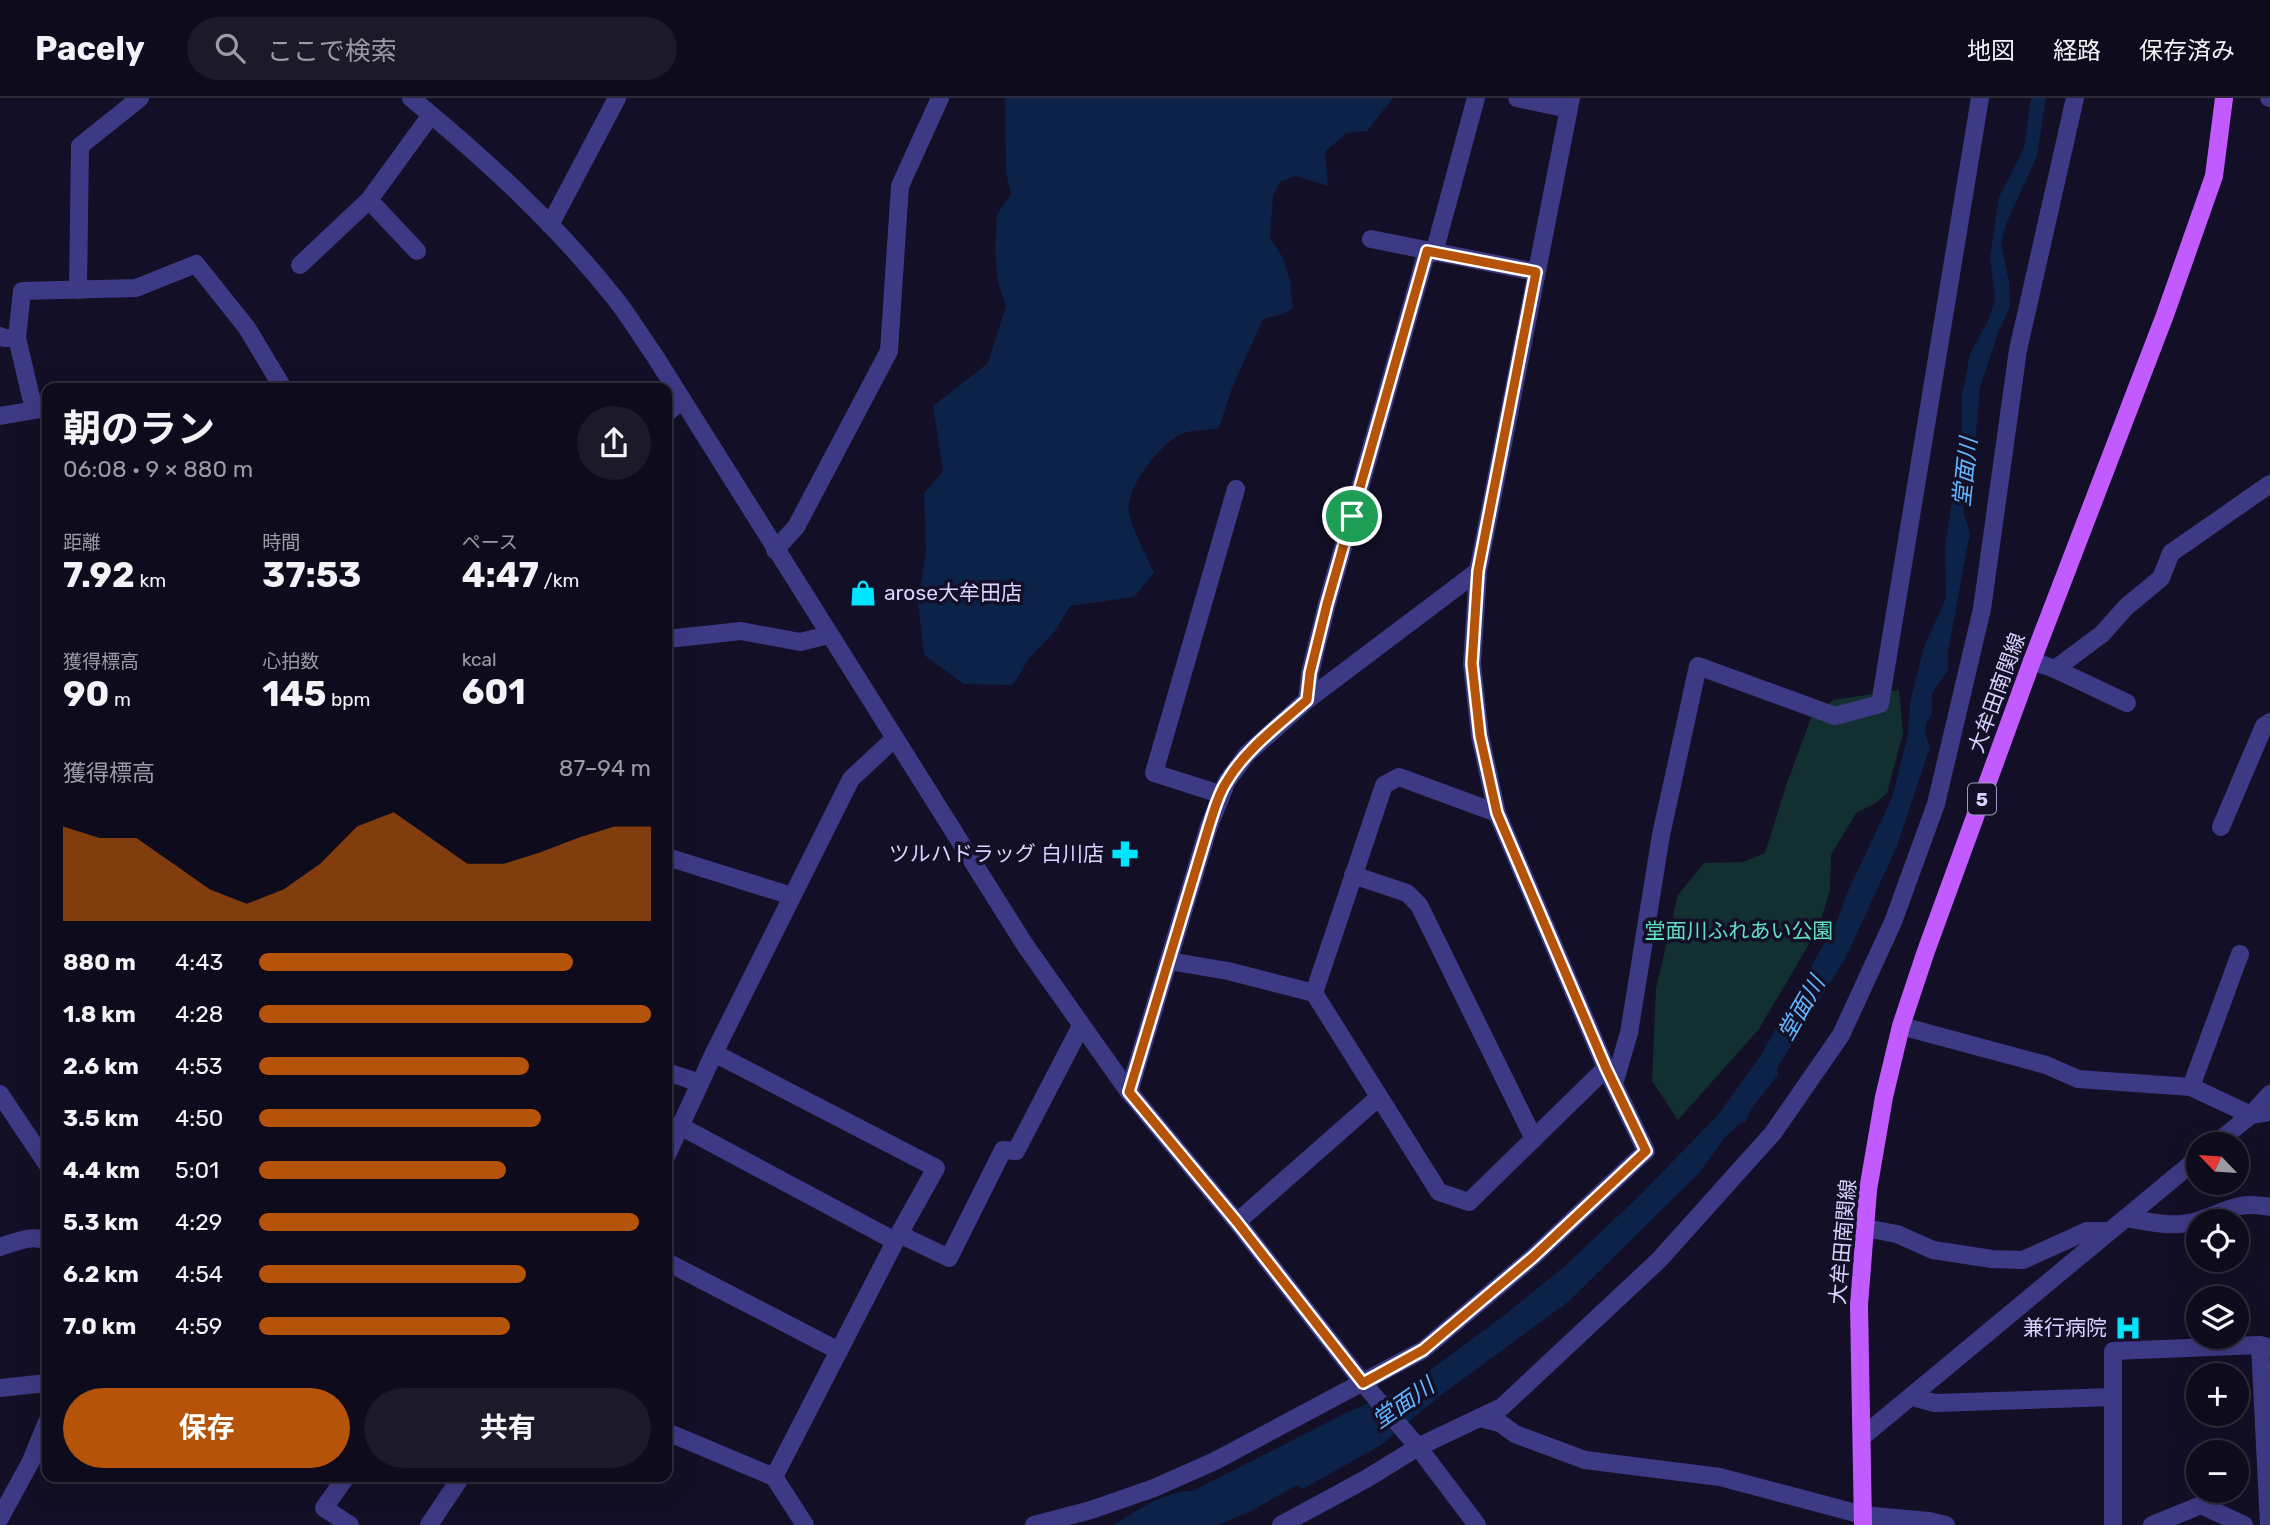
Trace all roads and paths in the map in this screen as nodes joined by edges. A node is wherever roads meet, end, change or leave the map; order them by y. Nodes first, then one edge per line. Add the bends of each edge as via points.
1 (140, 98) edge
2 (411, 98) edge
3 (617, 98) edge
4 (940, 98) edge
5 (1476, 98) edge
6 (1517, 98) edge
7 (1980, 98) edge
8 (2075, 98) edge
9 (2224, 98) edge
10 (1569, 104) edge
11 (431, 115) junction
12 (369, 200) junction
13 (551, 225) junction
14 (1371, 239) dead end
15 (417, 251) dead end
16 (1431, 252) junction
17 (300, 265) dead end
18 (1536, 272) junction
19 (78, 290) junction
20 (8, 337) edge
21 (280, 383) edge
22 (671, 383) edge
23 (672, 385) edge
24 (682, 400) junction
25 (40, 409) edge
26 (672, 409) edge
27 (0, 416) edge
28 (2270, 484) edge
29 (1236, 489) dead end
30 (775, 550) junction
31 (1478, 571) junction
32 (829, 635) junction
33 (672, 638) edge
34 (2032, 662) junction
35 (2055, 669) junction
36 (1307, 700) junction
37 (2127, 703) dead end
38 (2270, 722) edge
39 (895, 738) junction
40 (1220, 794) junction
41 (1497, 813) junction
42 (2221, 827) dead end
43 (672, 859) edge
44 (1353, 875) junction
45 (792, 896) junction
46 (2240, 954) dead end
47 (1169, 961) junction
48 (1314, 993) junction
49 (1081, 1026) junction
50 (1901, 1026) junction
51 (714, 1053) junction
52 (672, 1074) edge
53 (1610, 1076) junction
54 (700, 1083) junction
55 (2191, 1087) junction
56 (1129, 1092) junction
57 (0, 1094) edge
58 (2270, 1094) edge
59 (1378, 1098) junction
60 (2270, 1112) edge
61 (2251, 1115) junction
62 (680, 1126) junction
63 (2230, 1132) edge
64 (1534, 1139) junction
65 (672, 1144) edge
66 (42, 1157) edge
67 (2186, 1168) edge
68 (2270, 1207) edge
69 (2126, 1218) junction
70 (1237, 1222) junction
71 (1865, 1228) junction
72 (2110, 1231) junction
73 (897, 1238) junction
74 (42, 1239) edge
75 (0, 1247) edge
76 (672, 1265) edge
77 (2265, 1346) edge
78 (839, 1351) junction
79 (1363, 1383) junction
80 (42, 1384) edge
81 (0, 1388) edge
82 (1912, 1397) junction
83 (2113, 1397) junction
84 (1479, 1418) junction
85 (42, 1434) edge
86 (672, 1434) edge
87 (1862, 1437) junction
88 (1418, 1447) junction
89 (774, 1477) junction
90 (342, 1482) edge
91 (458, 1482) edge
92 (0, 1518) edge
93 (1863, 1520) edge
94 (350, 1525) edge
95 (429, 1525) edge
96 (805, 1525) edge
97 (1034, 1525) edge
98 (1281, 1525) edge
99 (1477, 1525) edge
100 (1946, 1525) edge
101 (2113, 1525) edge
102 (2152, 1525) edge
103 (2244, 1525) edge
104 (2269, 1525) edge

1 - 19 street via 80,146
2 - 11 street
3 - 13 street
4 - 30 street via 900,186 889,351 796,527
5 - 16 street
6 - 10 street
7 - 53 street via 1880,704 1835,716 1698,666 1663,823 1629,1032
8 - 84 street via 2018,350 1982,609 1936,804 1893,922 1841,1035 1773,1133 1660,1261 1502,1407
9 - 34 main road, 大牟田南関線 / 5 via 2214,176
10 - 18 street
11 - 12 street
11 - 13 street
12 - 15 street
12 - 17 street
13 - 22 street via 614,297
14 - 16 street
16 - 18 street
16 - 36 street via 1327,604
18 - 31 street
19 - 20 street via 22,291
19 - 21 street via 136,288 196,264 247,328
20 - 25 street
23 - 24 street
24 - 26 street
24 - 30 street
25 - 27 street
28 - 35 street via 2171,553 2161,578 2102,634
29 - 40 street via 1154,773
30 - 32 street
31 - 36 street
31 - 41 street via 1472,664 1480,736
32 - 33 street via 800,642 741,631
32 - 39 street
34 - 35 street
34 - 50 main road, 大牟田南関線 / 5
35 - 37 street
36 - 40 street via 1247,754
38 - 42 street via 2264,726
39 - 45 street via 851,779
39 - 49 street
40 - 47 street
41 - 44 street via 1399,777 1384,785
41 - 53 street
43 - 45 street
44 - 48 street
44 - 64 street via 1407,893 1419,905
45 - 51 street
46 - 55 street
47 - 48 street
47 - 56 street
48 - 59 street
49 - 56 street
49 - 73 street via 1016,1151 1003,1150 948,1258
50 - 55 street via 2046,1065 2078,1079
50 - 71 main road, 大牟田南関線 / 5 via 1882,1111
51 - 54 street
51 - 73 street via 936,1168
52 - 54 street
53 - 64 street
53 - 79 street via 1646,1151 1533,1257 1423,1350
54 - 62 street
55 - 61 street
56 - 70 street
57 - 66 street
58 - 61 street
59 - 64 street via 1439,1192 1469,1202
59 - 70 street
60 - 61 street
61 - 63 street
62 - 65 street
62 - 73 street
67 - 69 street
68 - 69 street via 2239,1204 2194,1222 2158,1224
69 - 72 street
70 - 79 street
71 - 72 street via 1897,1234 1933,1250 2023,1260 2087,1231
71 - 87 main road, 大牟田南関線 / 5 via 1859,1305
72 - 82 street
73 - 78 street
74 - 75 street
76 - 78 street
77 - 83 street via 2113,1351
77 - 104 street
78 - 89 street
79 - 88 street
79 - 97 street via 1154,1488
80 - 81 street
82 - 83 street via 1935,1403
82 - 87 street
83 - 101 street
84 - 88 street
84 - 93 street via 1585,1460 1720,1478
85 - 92 street
86 - 89 street
87 - 93 main road, 大牟田南関線 / 5
88 - 98 street
88 - 99 street
89 - 96 street
90 - 94 street via 324,1508
91 - 95 street
93 - 100 street
102 - 103 street via 2201,1505

